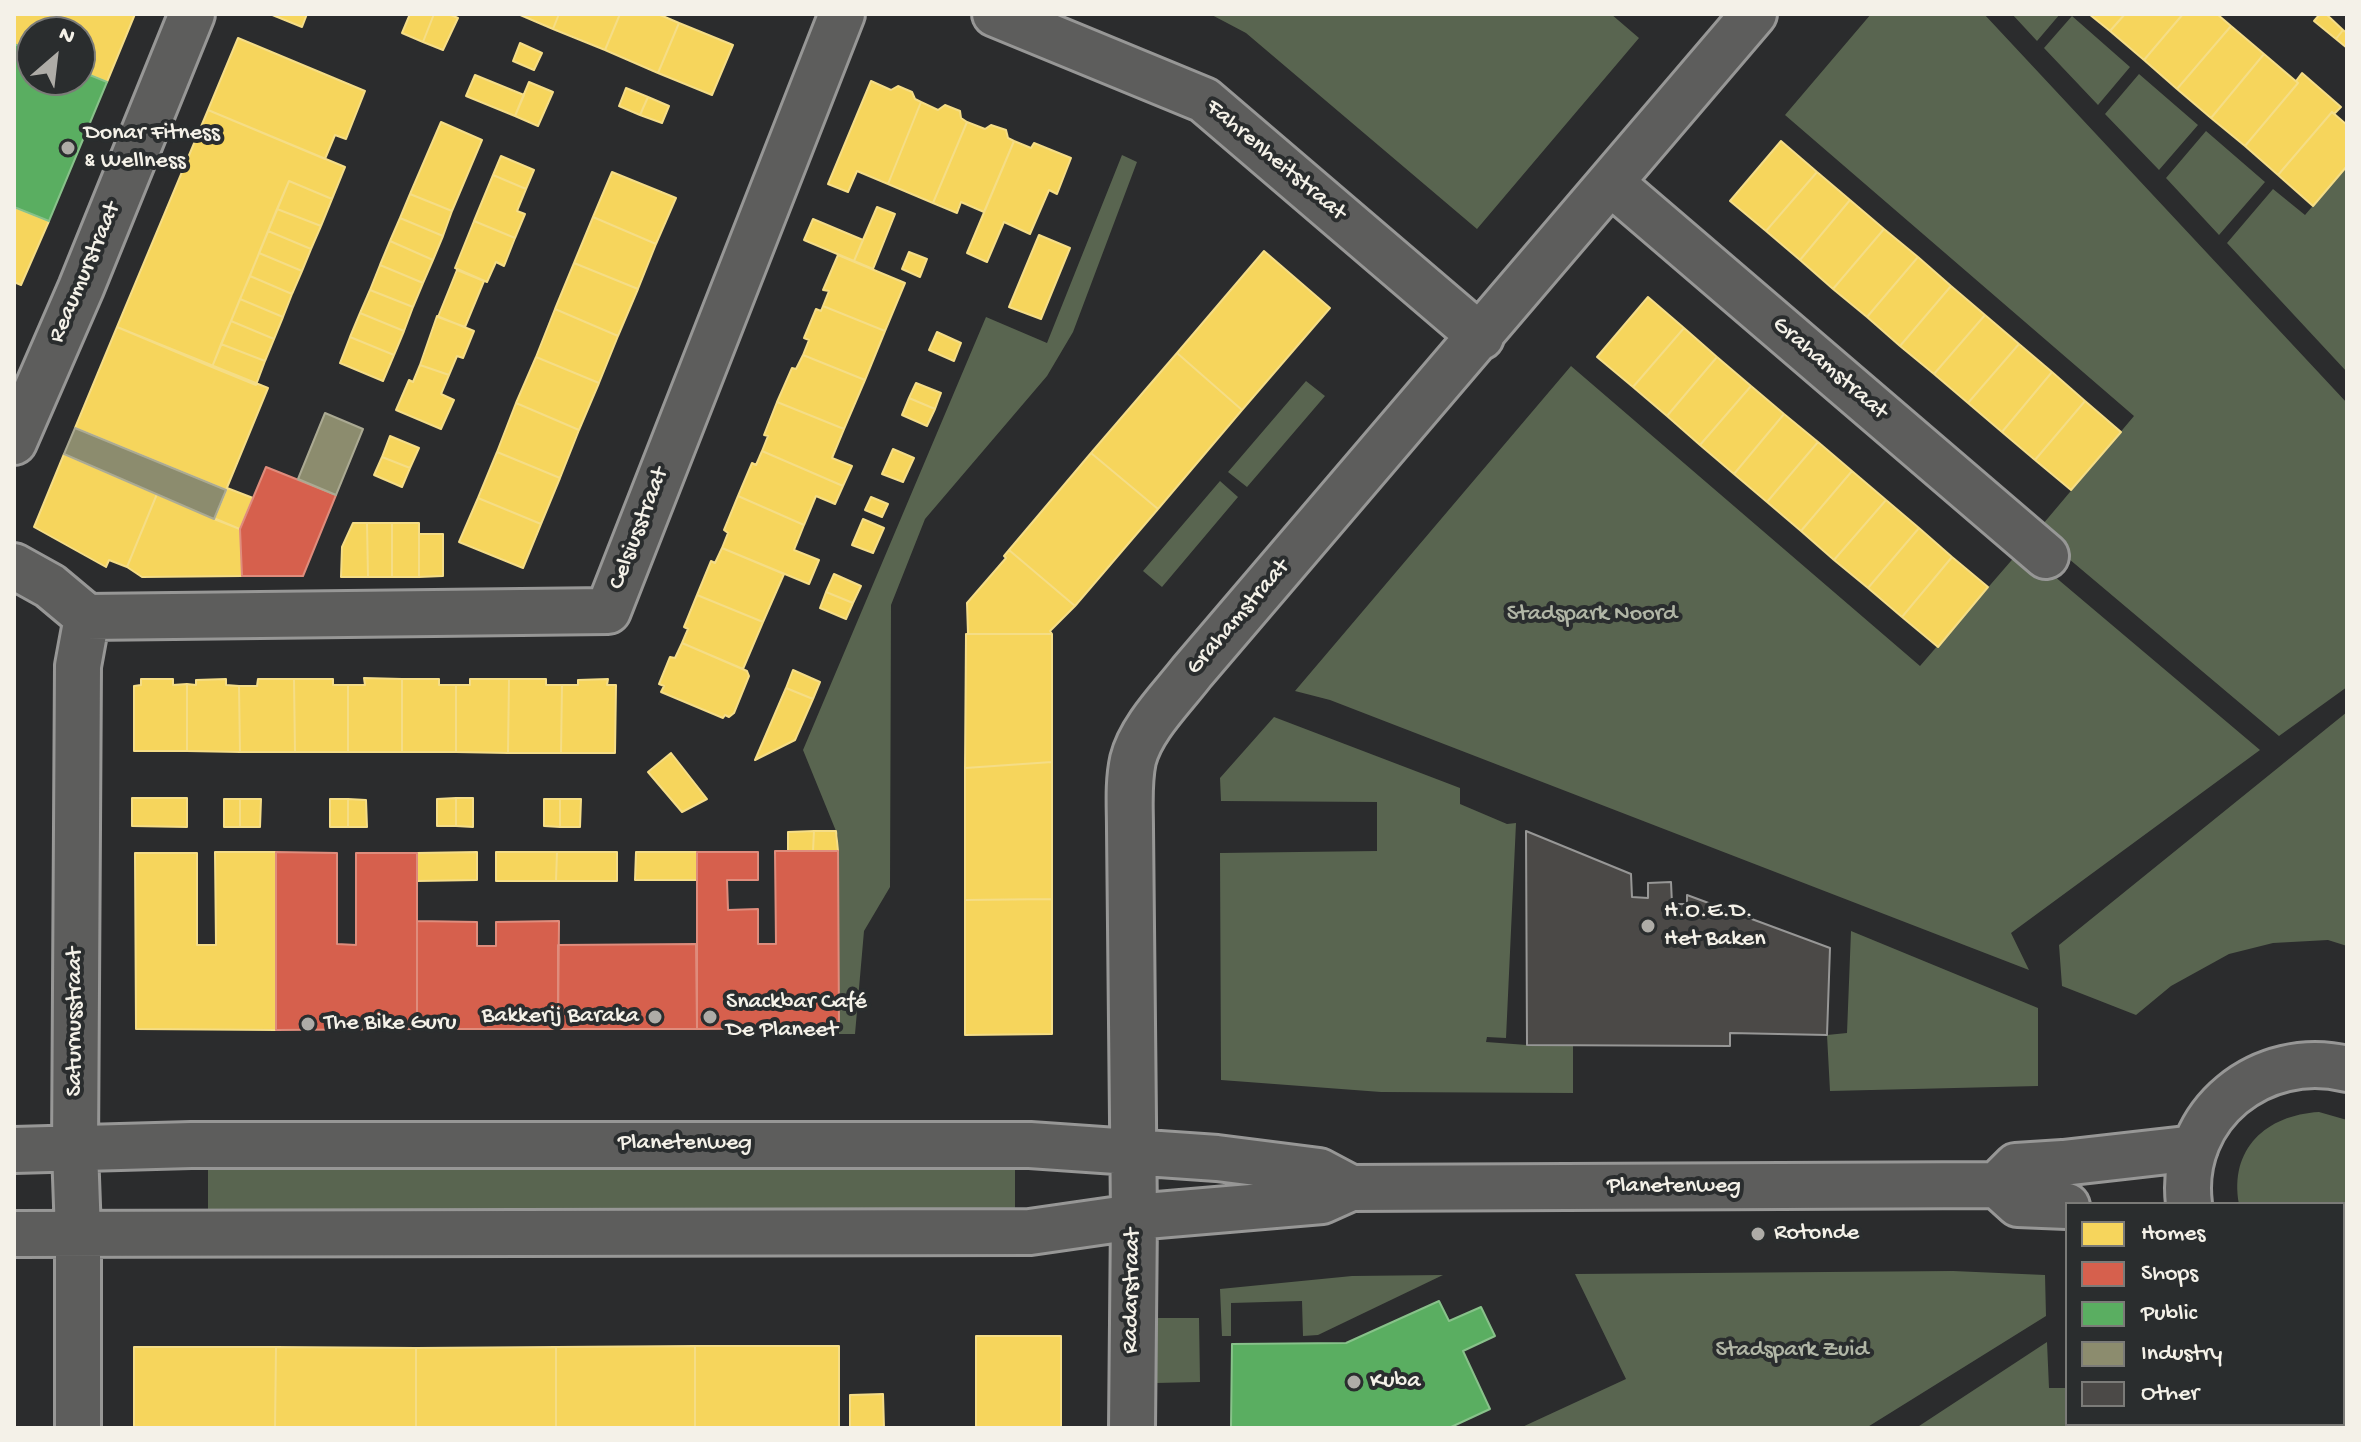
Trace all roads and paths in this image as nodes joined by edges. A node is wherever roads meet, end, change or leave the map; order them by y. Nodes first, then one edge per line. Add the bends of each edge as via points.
1 (192, 14) edge
2 (842, 14) edge
3 (995, 14) edge
4 (1744, 18) edge
5 (1064, 27) edge
6 (1611, 183) junction
7 (1481, 337) junction
8 (14, 442) edge
9 (2046, 556) dead end
10 (14, 566) edge
11 (87, 617) junction
12 (2347, 1069) edge
13 (2195, 1148) junction
14 (14, 1150) edge
15 (75, 1150) junction
16 (1133, 1153) junction
17 (1997, 1185) junction
18 (1351, 1188) junction
19 (2180, 1202) edge
20 (2065, 1206) edge
21 (1134, 1217) junction
22 (78, 1233) junction
23 (14, 1234) edge
24 (78, 1428) edge
25 (1132, 1428) edge

1 - 8 street, Reaumurstraat
2 - 11 street, Celsiusstraat via 608,611
3 - 5 street, Fahrenheitstraat
4 - 6 street, Grahamstraat
5 - 7 street, Fahrenheitstraat via 1204,100
6 - 7 street, Grahamstraat
6 - 9 street, Grahamstraat
7 - 16 street, Grahamstraat via 1192,672 1144,735 1134,758
10 - 11 street via 50,586
11 - 15 street, Saturnusstraat via 78,666
12 - 13 street via 2308,1064 2271,1071 2239,1088 2212,1114
13 - 17 street via 2016,1166
13 - 19 street
14 - 15 street, Planetenweg
15 - 16 street, Planetenweg via 191,1145 966,1144
15 - 22 street, Saturnusstraat
16 - 18 street, Planetenweg via 1319,1171
16 - 21 street, Radarstraat
17 - 18 street, Planetenweg
17 - 20 street via 2018,1204
18 - 21 street, Planetenweg via 1322,1201
21 - 22 street, Planetenweg via 1030,1232
21 - 25 street, Radarstraat
22 - 23 street, Planetenweg
22 - 24 street, Saturnusstraat

